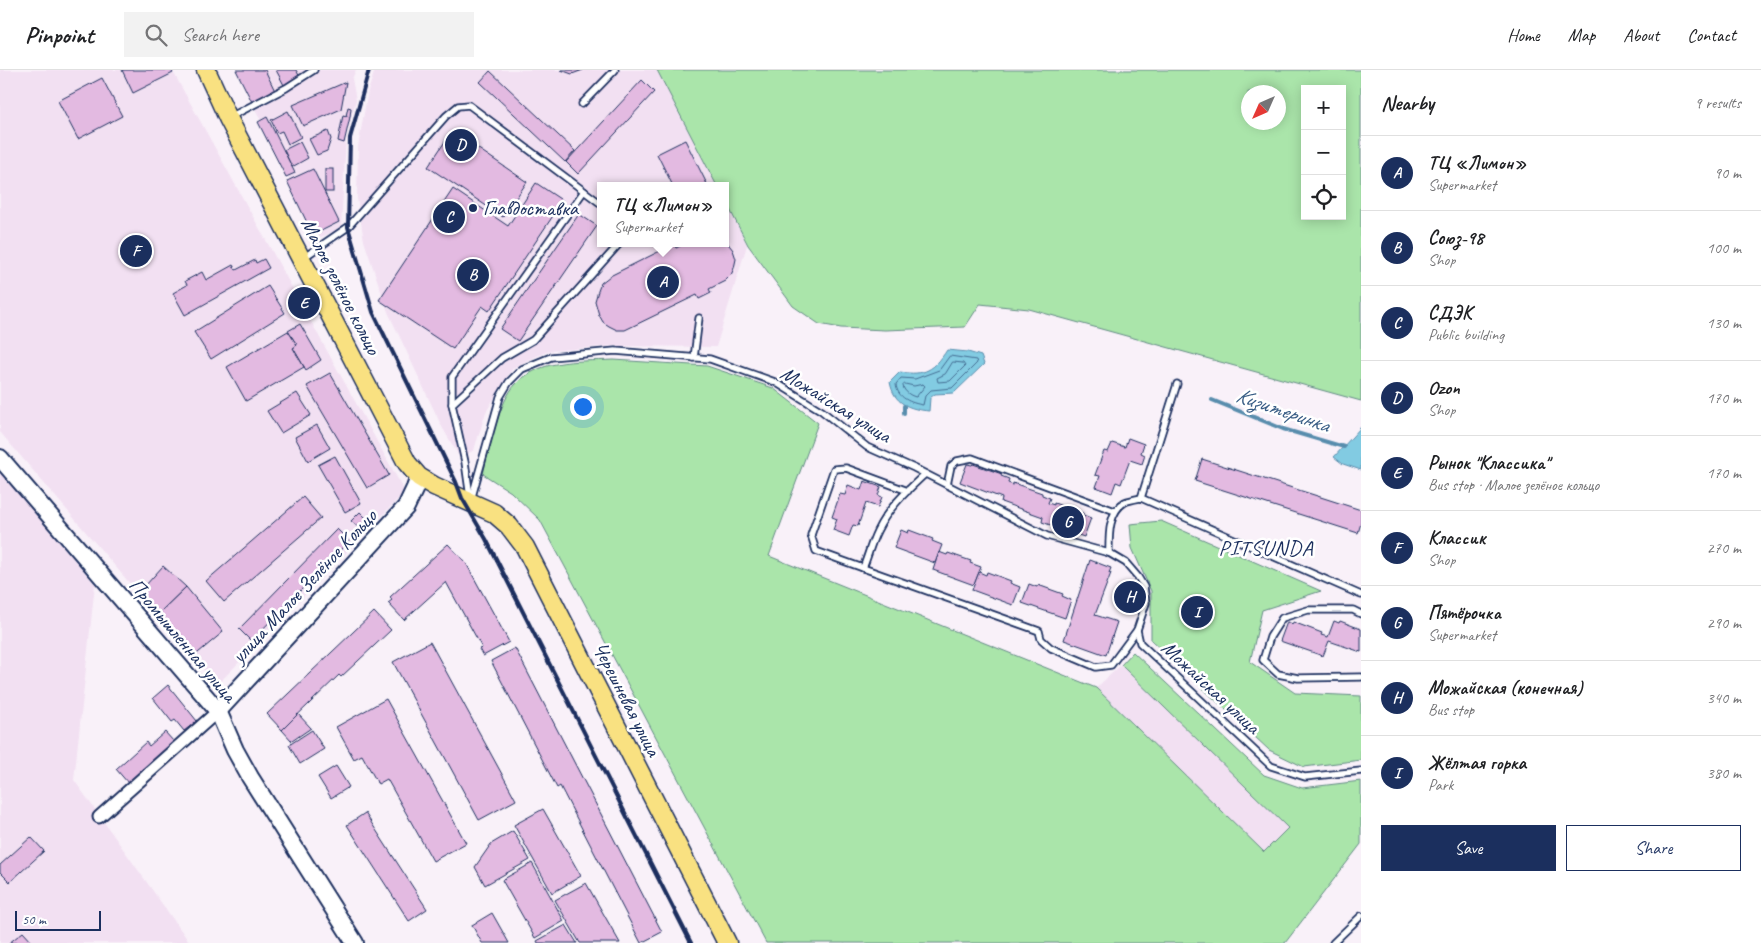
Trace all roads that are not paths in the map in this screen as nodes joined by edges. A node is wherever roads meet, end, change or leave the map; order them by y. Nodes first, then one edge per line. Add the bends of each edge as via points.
1 (206, 70) edge
2 (314, 70) edge
3 (615, 70) edge
4 (582, 104) dead end
5 (228, 118) junction
6 (584, 191) junction
7 (597, 201) edge
8 (616, 247) edge
9 (301, 259) junction
10 (699, 318) dead end
11 (694, 358) junction
12 (1177, 384) dead end
13 (452, 404) junction
14 (0, 458) edge
15 (925, 474) junction
16 (419, 477) junction
17 (947, 485) junction
18 (908, 491) junction
19 (1141, 498) junction
20 (466, 500) junction
21 (1115, 510) junction
22 (1109, 553) junction
23 (863, 568) junction
24 (1361, 595) edge
25 (1361, 614) edge
26 (1137, 630) junction
27 (1361, 677) edge
28 (218, 711) junction
29 (1361, 771) edge
30 (99, 817) dead end
31 (1361, 916) edge
32 (355, 943) edge
33 (727, 943) edge
34 (1333, 943) edge

1 - 5 main road, Малое зелёное кольцо
2 - 5 lane
3 - 4 lane
5 - 9 main road, Малое зелёное кольцо
6 - 7 lane
6 - 9 lane via 468,105 458,106 348,227
6 - 13 lane via 452,377
8 - 13 lane via 533,340 502,358
9 - 16 main road, Малое зелёное кольцо via 407,464
10 - 11 lane
11 - 15 lane, Можайская улица via 710,359 775,382 822,411 867,447
11 - 20 lane, Можайская улица via 615,351 551,357 522,369 500,397
12 - 19 lane
13 - 20 lane via 465,462
14 - 28 street, Промышленная улица
15 - 17 lane, Можайская улица
15 - 18 lane
16 - 20 main road, Малое зелёное кольцо
16 - 28 street, улица Малое Зелёное Кольцо via 406,507
17 - 21 lane via 951,466 957,461 972,458
17 - 22 lane, Можайская улица via 1047,536
18 - 23 lane via 895,503 877,530
18 - 23 lane via 846,468 834,469 810,535 816,551
19 - 21 lane via 1126,502
19 - 24 lane
20 - 33 main road, Черешневая улица via 494,513 509,526 524,547
21 - 22 lane via 1108,534
22 - 26 lane, Можайская улица via 1126,564 1144,587 1146,603
23 - 26 lane via 1039,631 1041,639 1051,648 1096,667 1111,665
25 - 27 lane via 1353,610 1308,610 1282,618 1270,637 1263,660 1278,674 1298,678
26 - 29 lane, Можайская улица via 1140,643 1272,766 1305,778
28 - 30 street, улица Малое Зелёное Кольцо
28 - 32 street, Промышленная улица via 250,776
31 - 34 lane

